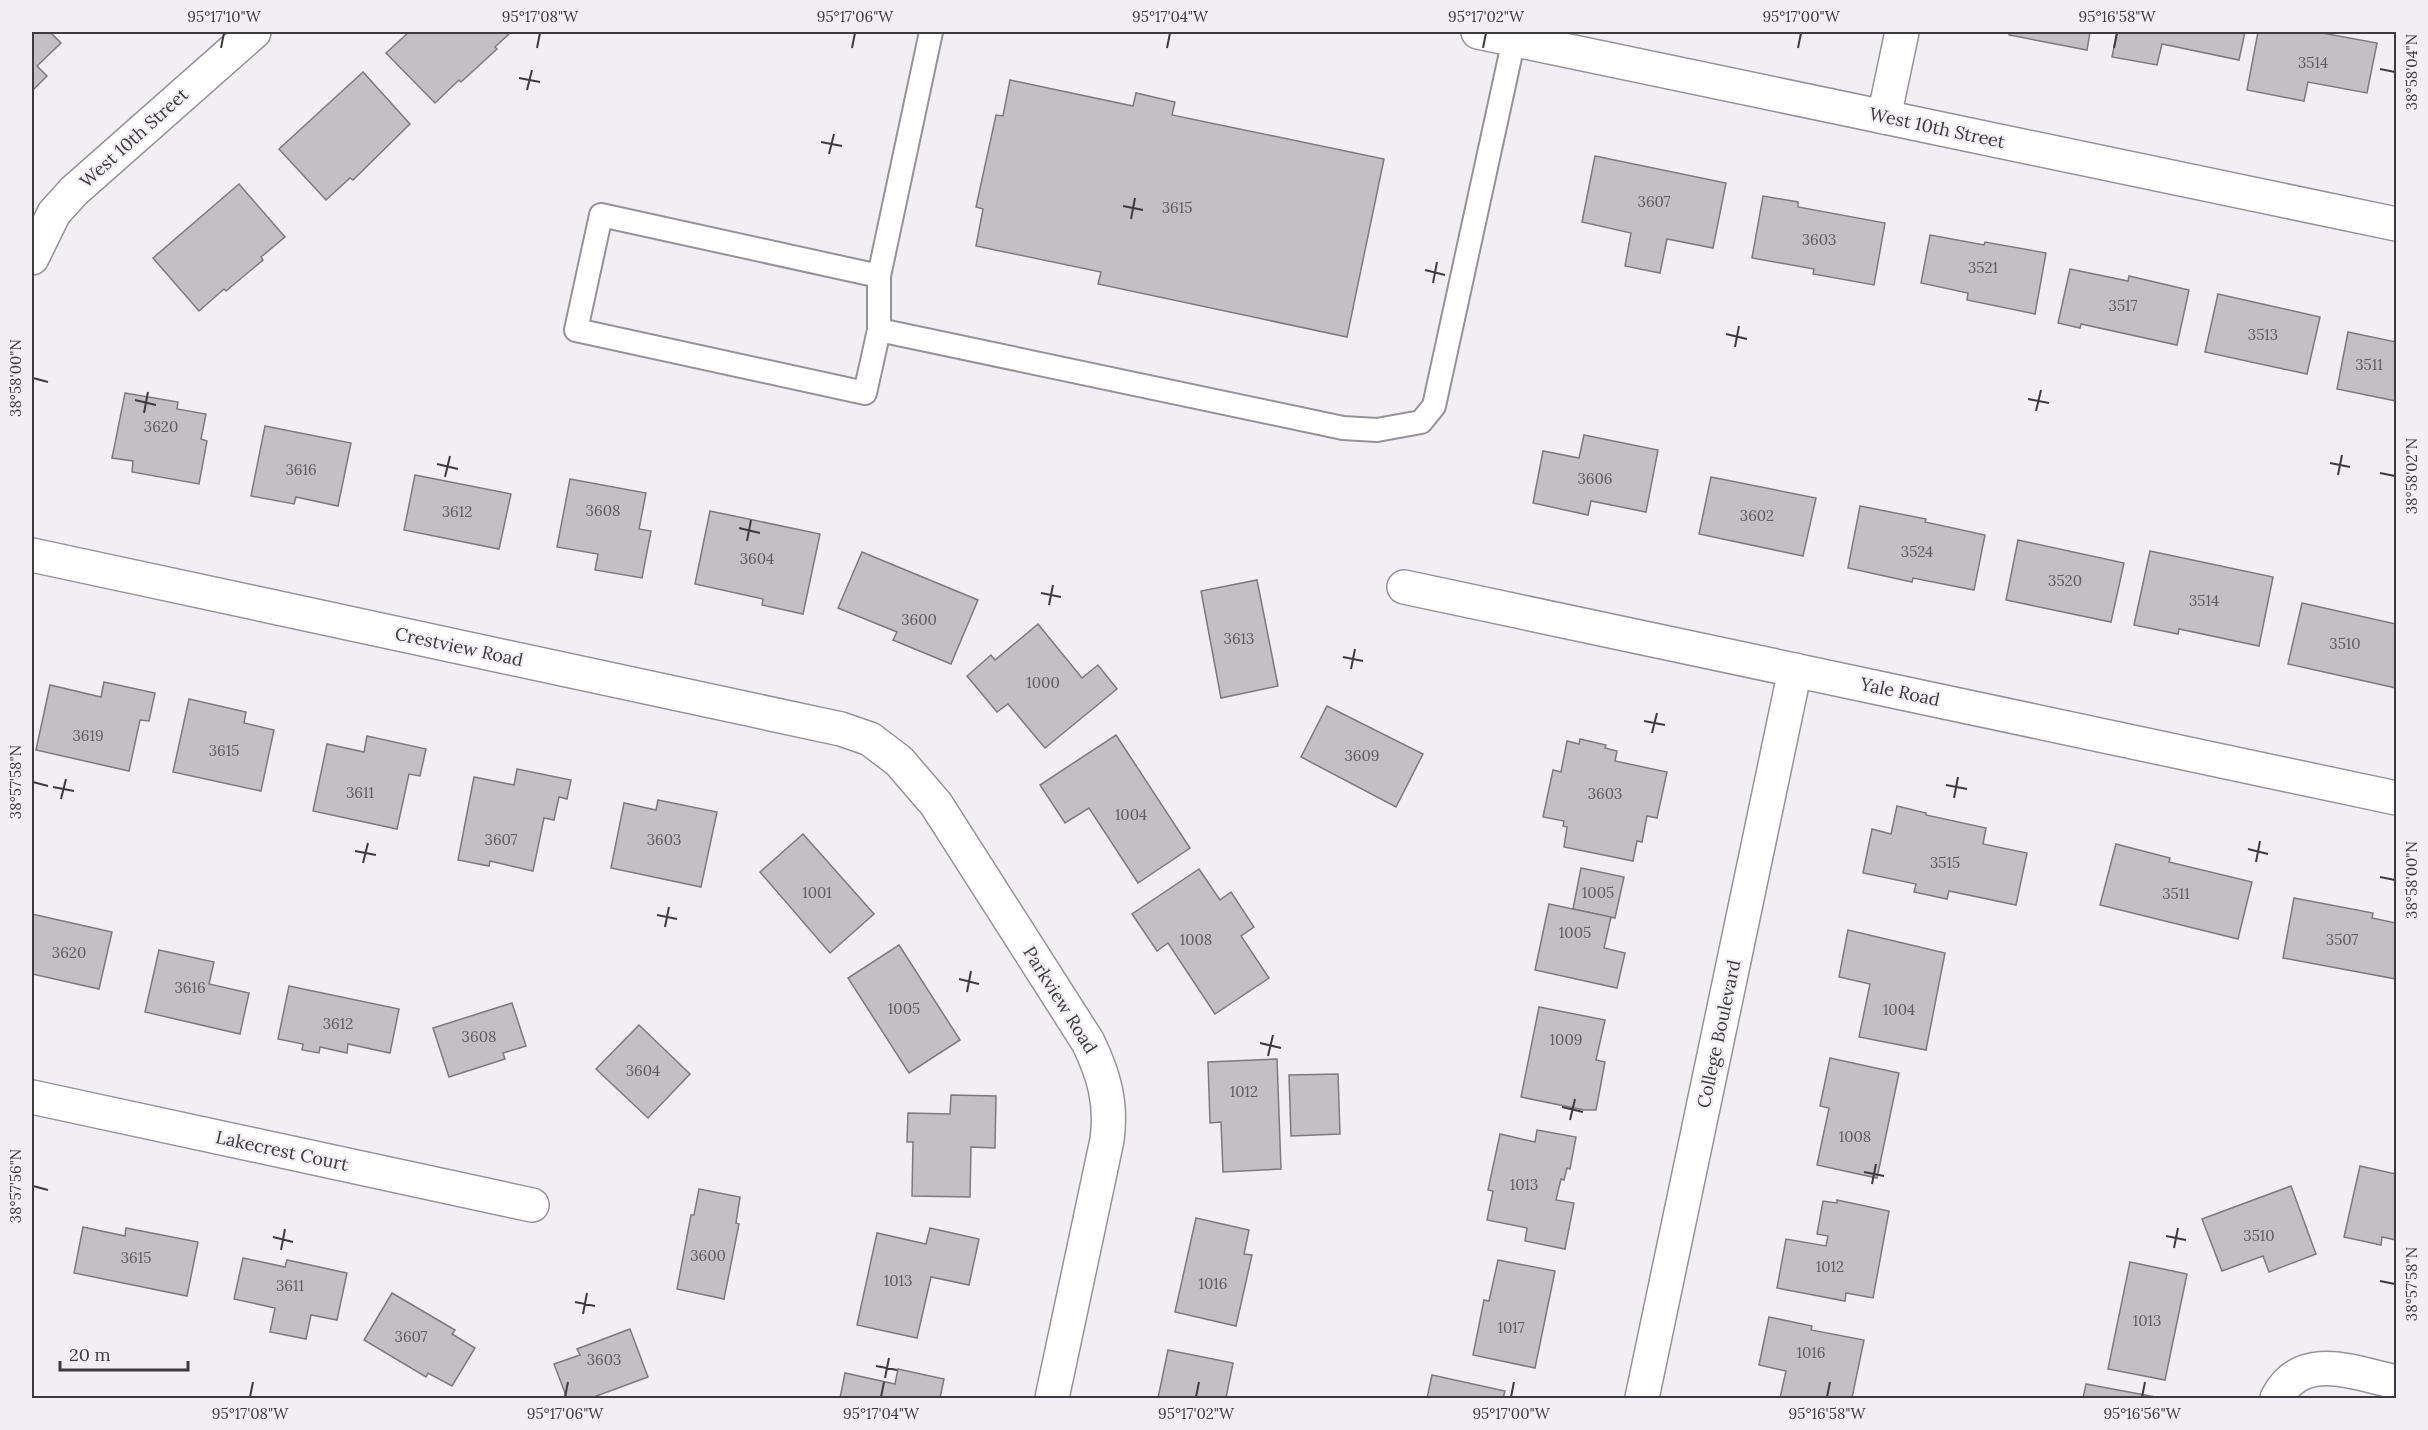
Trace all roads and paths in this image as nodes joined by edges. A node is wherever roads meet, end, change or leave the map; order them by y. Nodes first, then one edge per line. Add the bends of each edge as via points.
1 (254, 32) edge
2 (931, 32) edge
3 (1478, 32) edge
4 (1902, 32) edge
5 (1514, 39) junction
6 (1884, 117) junction
7 (2397, 224) edge
8 (32, 258) edge
9 (879, 276) junction
10 (879, 330) junction
11 (32, 555) edge
12 (1404, 588) dead end
13 (1795, 670) junction
14 (882, 748) joint
15 (2397, 798) edge
16 (32, 1097) edge
17 (532, 1205) dead end
18 (2397, 1382) edge
19 (2285, 1387) edge
20 (1052, 1398) edge
21 (1642, 1398) edge

1 - 8 street, West 10th Street via 74,191 54,213
2 - 9 lane
3 - 5 street, West 10th Street
4 - 6 street
5 - 6 street, West 10th Street
5 - 10 lane via 1434,406 1421,422 1377,430 1343,428
6 - 7 street, West 10th Street
9 - 10 lane
9 - 10 lane via 601,215 576,330 865,393
11 - 14 street, Crestview Road via 841,729
12 - 13 street, Yale Road
13 - 15 street, Yale Road
13 - 21 street, College Boulevard
14 - 20 street, Parkview Road via 913,775 936,804 1088,1042 1105,1081 1107,1140
16 - 17 street, Lakecrest Court
18 - 19 street via 2327,1368 2310,1370

